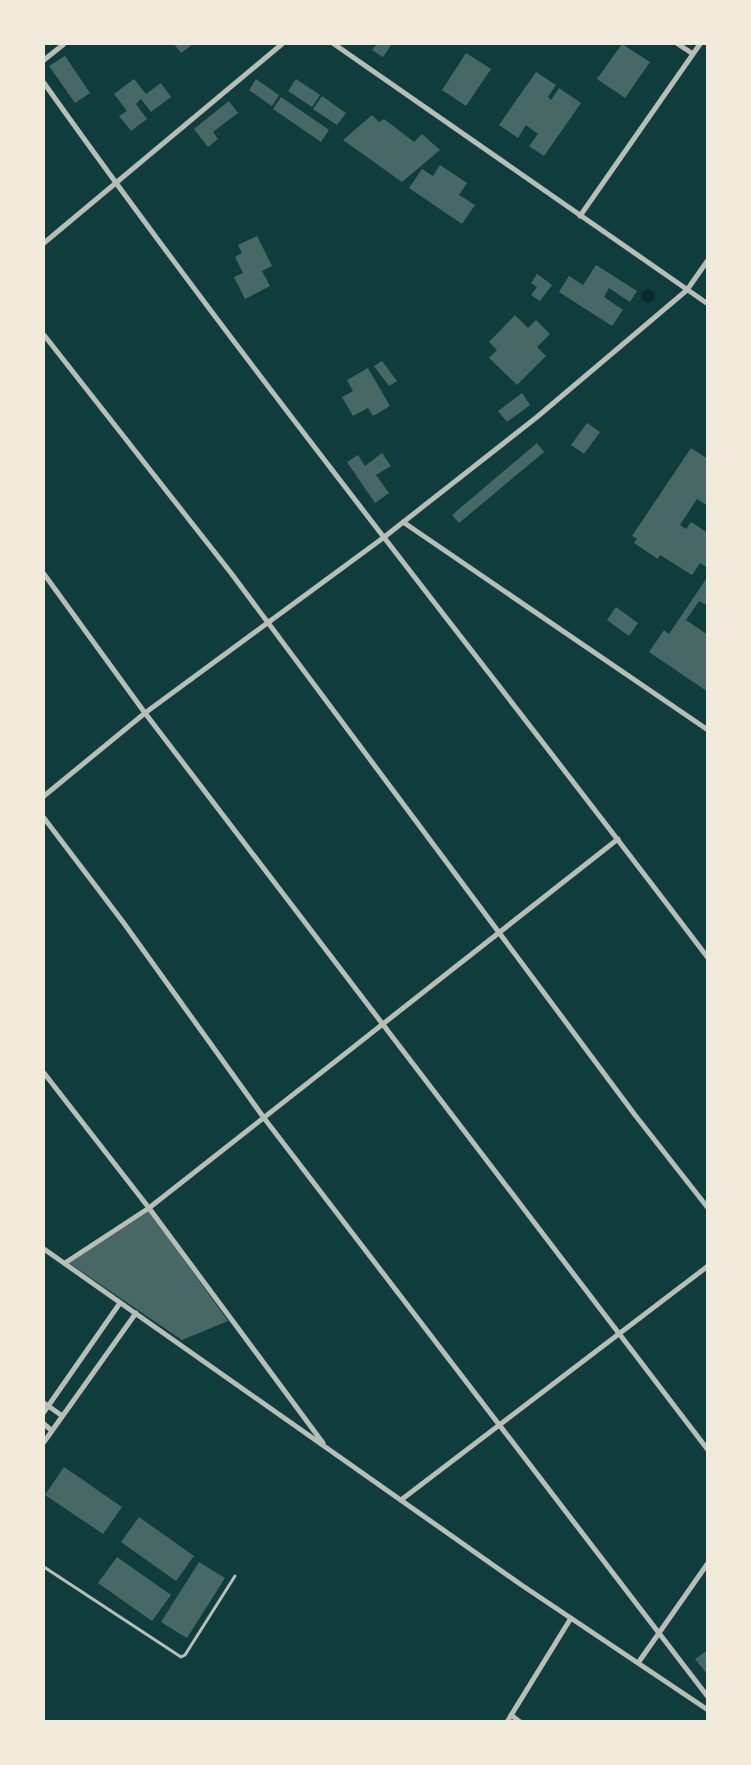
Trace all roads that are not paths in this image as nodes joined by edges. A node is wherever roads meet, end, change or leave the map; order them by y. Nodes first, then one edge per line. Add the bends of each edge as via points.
1 (63, 44) edge
2 (282, 44) edge
3 (334, 44) edge
4 (678, 44) edge
5 (700, 44) edge
6 (693, 54) junction
7 (44, 60) edge
8 (44, 83) edge
9 (114, 182) junction
10 (580, 216) junction
11 (44, 243) edge
12 (708, 260) edge
13 (687, 290) junction
14 (708, 304) edge
15 (44, 335) edge
16 (403, 522) junction
17 (383, 538) junction
18 (44, 574) edge
19 (267, 624) junction
20 (146, 713) junction
21 (708, 729) edge
22 (44, 796) edge
23 (44, 818) edge
24 (618, 839) junction
25 (500, 933) junction
26 (708, 957) edge
27 (382, 1023) junction
28 (44, 1073) edge
29 (264, 1118) junction
30 (149, 1208) junction
31 (708, 1208) edge
32 (44, 1249) edge
33 (65, 1263) junction
34 (708, 1266) edge
35 (120, 1303) junction
36 (136, 1313) junction
37 (618, 1334) junction
38 (45, 1404) edge
39 (44, 1412) edge
40 (61, 1415) junction
41 (44, 1424) edge
42 (500, 1425) junction
43 (51, 1430) junction
44 (44, 1442) edge
45 (327, 1448) junction
46 (708, 1450) edge
47 (401, 1500) junction
48 (708, 1563) edge
49 (44, 1567) edge
50 (235, 1576) dead end
51 (571, 1618) junction
52 (658, 1632) junction
53 (638, 1663) junction
54 (708, 1697) edge
55 (708, 1710) edge
56 (511, 1715) junction
57 (507, 1722) edge
58 (520, 1722) edge

1 - 7 street
2 - 9 street
3 - 10 street
4 - 6 street
5 - 6 street
6 - 10 street
8 - 9 street
9 - 11 street
9 - 17 street
10 - 13 street
12 - 13 street
13 - 14 street
13 - 16 street via 537,417
15 - 19 street
16 - 17 street
16 - 21 street
17 - 19 street
17 - 24 street
18 - 20 street
19 - 20 street
19 - 25 street
20 - 22 street
20 - 27 street
23 - 29 street
24 - 25 street
24 - 26 street
25 - 27 street
25 - 31 street
27 - 29 street
27 - 37 street
28 - 30 street
29 - 30 street
29 - 42 street
30 - 33 street
30 - 45 street
32 - 33 street
33 - 35 street
34 - 37 street
35 - 36 street
35 - 38 street
36 - 40 street
36 - 45 street
37 - 42 street
37 - 46 street
38 - 39 street
38 - 40 street
40 - 43 street
41 - 43 street
42 - 47 street
42 - 52 street
43 - 44 street
45 - 47 street
47 - 51 street
48 - 52 street
49 - 50 lane via 181,1657
51 - 53 street
51 - 56 street
52 - 53 street
52 - 54 street
53 - 55 street
56 - 57 street
56 - 58 street

